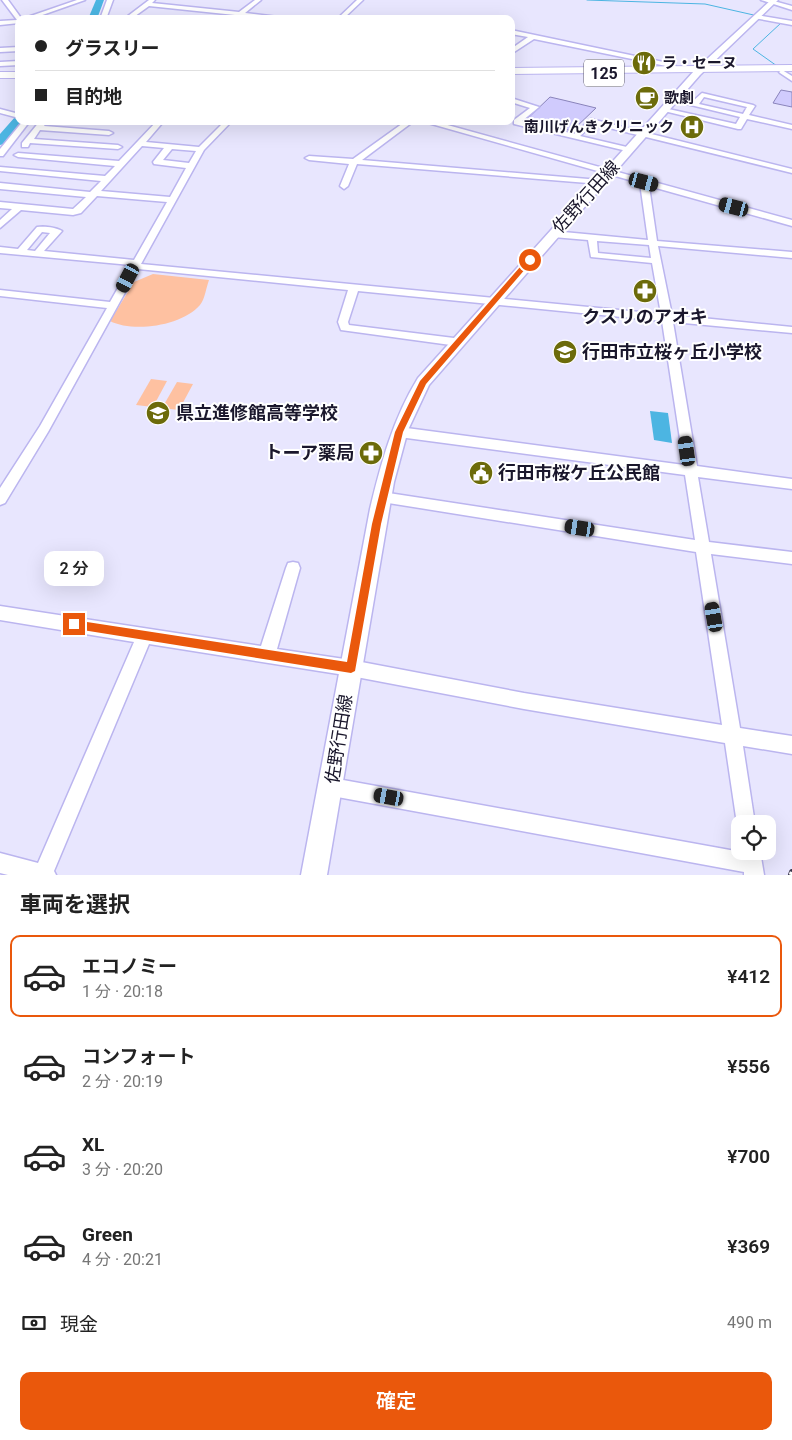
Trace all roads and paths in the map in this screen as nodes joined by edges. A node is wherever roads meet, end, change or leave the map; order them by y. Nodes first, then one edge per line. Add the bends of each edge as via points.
1 (82, 0) edge
2 (110, 0) edge
3 (258, 0) edge
4 (360, 0) edge
5 (764, 0) edge
6 (774, 1) edge
7 (7, 2) edge
8 (150, 2) edge
9 (0, 6) edge
10 (792, 8) edge
11 (206, 10) junction
12 (222, 12) junction
13 (200, 14) dead end
14 (240, 14) junction
15 (16, 15) edge
16 (37, 15) edge
17 (104, 15) edge
18 (132, 15) edge
19 (218, 15) edge
20 (250, 15) edge
21 (344, 15) edge
22 (758, 16) junction
23 (15, 21) edge
24 (790, 21) edge
25 (0, 23) edge
26 (515, 33) edge
27 (532, 36) junction
28 (15, 49) edge
29 (515, 49) edge
30 (0, 50) edge
31 (15, 63) edge
32 (0, 64) edge
33 (676, 69) junction
34 (699, 71) junction
35 (789, 71) edge
36 (515, 73) edge
37 (515, 73) edge
38 (0, 77) edge
39 (15, 77) edge
40 (792, 79) edge
41 (515, 101) edge
42 (668, 105) junction
43 (694, 105) junction
44 (0, 111) edge
45 (15, 115) edge
46 (745, 116) junction
47 (24, 125) edge
48 (41, 125) edge
49 (69, 125) edge
50 (105, 125) edge
51 (157, 125) edge
52 (225, 125) edge
53 (405, 125) edge
54 (437, 125) edge
55 (792, 127) edge
56 (66, 130) junction
57 (109, 132) junction
58 (645, 133) junction
59 (575, 137) junction
60 (28, 141) junction
61 (140, 144) junction
62 (170, 146) junction
63 (118, 147) junction
64 (202, 149) junction
65 (628, 150) junction
66 (0, 154) edge
67 (18, 155) junction
68 (130, 155) junction
69 (309, 158) dead end
70 (354, 162) junction
71 (121, 164) junction
72 (192, 166) junction
73 (4, 169) edge
74 (792, 170) edge
75 (604, 177) junction
76 (108, 179) junction
77 (0, 180) edge
78 (644, 182) junction
79 (0, 186) edge
80 (344, 186) dead end
81 (93, 194) junction
82 (172, 200) junction
83 (0, 205) edge
84 (19, 207) junction
85 (791, 220) edge
86 (0, 226) edge
87 (553, 234) junction
88 (592, 237) junction
89 (653, 243) junction
90 (0, 250) edge
91 (20, 252) junction
92 (37, 254) junction
93 (792, 256) edge
94 (656, 261) junction
95 (135, 265) junction
96 (354, 287) junction
97 (0, 293) edge
98 (494, 301) junction
99 (113, 305) junction
100 (667, 317) junction
101 (792, 330) edge
102 (458, 342) junction
103 (399, 432) junction
104 (690, 470) junction
105 (792, 484) edge
106 (382, 497) junction
107 (0, 499) edge
108 (702, 547) junction
109 (792, 558) edge
110 (293, 568) dead end
111 (0, 612) edge
112 (145, 634) junction
113 (267, 654) junction
114 (351, 668) junction
115 (732, 736) junction
116 (792, 745) edge
117 (332, 787) junction
118 (745, 815) edge
119 (0, 863) edge
120 (752, 863) edge
121 (44, 874) edge
122 (314, 875) edge

1 - 16 street
2 - 17 street
3 - 14 street
4 - 21 street
5 - 6 street
6 - 10 street
6 - 22 main road, 佐野行田線
7 - 9 street
7 - 15 street
8 - 11 street
8 - 18 street
11 - 12 street
11 - 13 street
12 - 14 street
12 - 19 street
14 - 20 street
22 - 24 street
22 - 34 main road, 佐野行田線
23 - 25 street
26 - 27 street
27 - 29 street
27 - 33 street
28 - 30 street
31 - 32 street
33 - 34 highway, 125
33 - 37 highway, 125
34 - 35 highway, 125
34 - 36 highway, 125
34 - 42 main road, 佐野行田線
35 - 40 street
38 - 39 highway
41 - 59 street via 535,106 518,122
42 - 43 street
42 - 46 street via 738,127
42 - 58 main road, 佐野行田線
43 - 46 street
43 - 46 street via 702,95 751,106
44 - 45 street
46 - 55 street
47 - 66 street
48 - 56 street
48 - 60 street
49 - 56 street
50 - 57 street
51 - 61 street
52 - 64 street
53 - 70 street
54 - 75 street
56 - 57 street
57 - 63 street
58 - 59 street via 591,120
58 - 65 main road, 佐野行田線
58 - 74 street
59 - 65 street
60 - 63 street
60 - 67 street
61 - 62 street
61 - 68 street
62 - 64 street
62 - 72 street via 157,162
63 - 68 street
64 - 72 street
65 - 75 main road, 佐野行田線
67 - 71 street
67 - 73 street
68 - 71 street
69 - 70 street
70 - 75 street
70 - 80 street
71 - 76 street
72 - 82 street
73 - 76 street
73 - 77 street
75 - 78 street
75 - 87 main road, 佐野行田線
76 - 81 street
78 - 85 street
78 - 89 street
79 - 81 street
81 - 82 street
81 - 84 street via 74,212
82 - 95 street
83 - 84 street
84 - 86 street
87 - 88 street
87 - 98 main road, 佐野行田線
88 - 89 street
88 - 94 street via 594,255
89 - 93 street
89 - 94 street
90 - 91 street
91 - 92 street
91 - 92 street via 40,230 57,231
92 - 95 street
94 - 100 street
95 - 96 street
95 - 99 street
96 - 98 street
96 - 102 street via 343,322 345,328
97 - 99 street
98 - 100 street
98 - 102 main road, 佐野行田線
99 - 107 street via 44,430
100 - 101 street
100 - 104 street
102 - 103 main road, 佐野行田線 via 423,382
103 - 104 street
103 - 106 main road, 佐野行田線
104 - 105 street
104 - 108 street
106 - 108 street
106 - 114 main road, 佐野行田線
108 - 109 street
108 - 115 street
110 - 113 street
111 - 112 street
112 - 113 street
112 - 121 street
113 - 114 street
114 - 115 street
114 - 117 main road, 佐野行田線
115 - 116 street
115 - 118 street
117 - 120 street
117 - 122 main road, 佐野行田線
119 - 121 street

